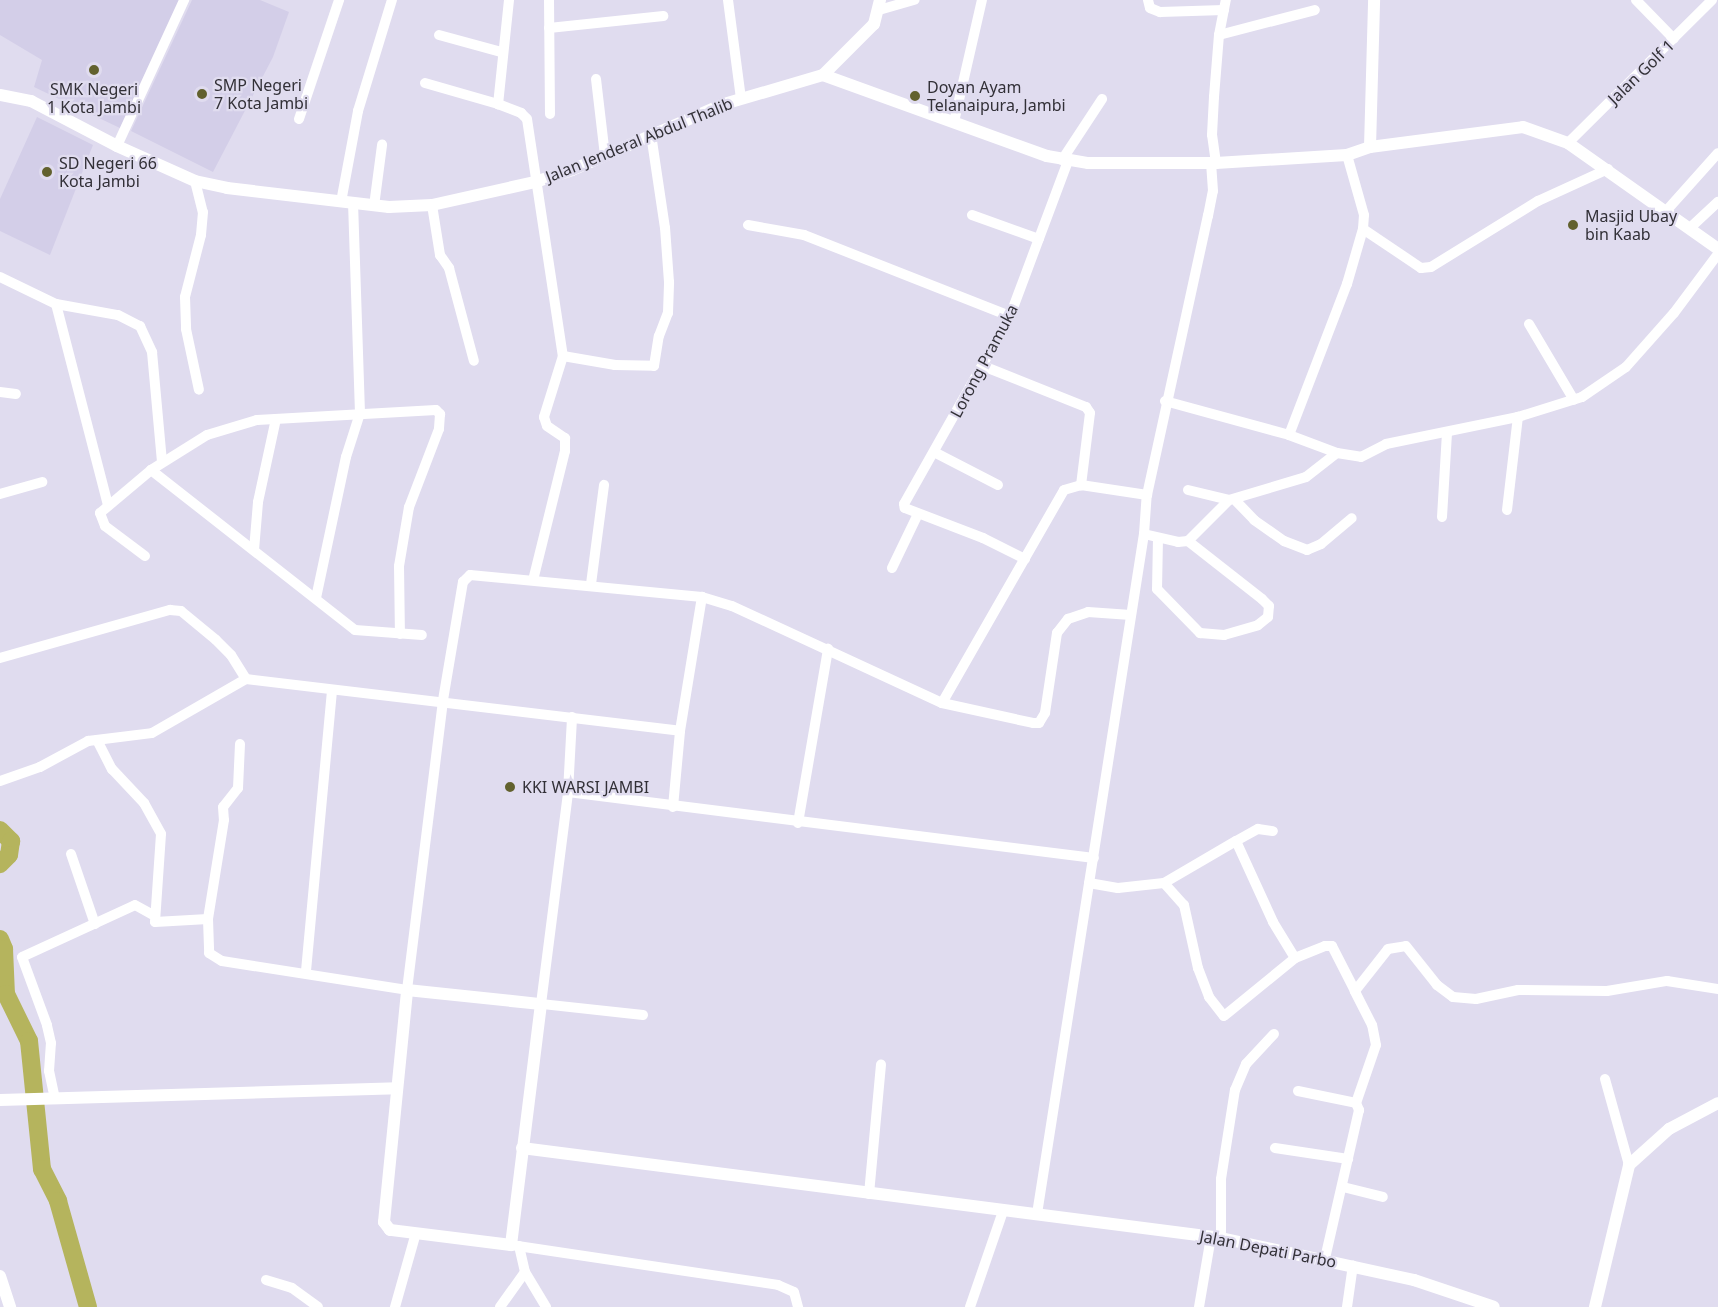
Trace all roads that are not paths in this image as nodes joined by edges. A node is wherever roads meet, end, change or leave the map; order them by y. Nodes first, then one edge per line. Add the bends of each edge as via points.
1 (184, 0) edge
2 (339, 0) edge
3 (392, 0) edge
4 (509, 0) edge
5 (549, 0) edge
6 (729, 0) edge
7 (915, 0) edge
8 (982, 0) edge
9 (1148, 0) edge
10 (1374, 0) edge
11 (1636, 0) edge
12 (1712, 0) edge
13 (880, 5) edge
14 (1225, 5) edge
15 (1315, 10) dead end
16 (663, 16) dead end
17 (549, 28) junction
18 (439, 35) dead end
19 (1219, 35) junction
20 (1674, 39) junction
21 (501, 52) junction
22 (823, 75) junction
23 (596, 79) dead end
24 (425, 83) dead end
25 (0, 95) edge
26 (741, 99) junction
27 (1102, 99) dead end
28 (498, 104) junction
29 (550, 114) dead end
30 (299, 119) dead end
31 (954, 122) junction
32 (651, 134) junction
33 (1568, 143) junction
34 (382, 145) dead end
35 (117, 146) junction
36 (1370, 147) junction
37 (1718, 153) edge
38 (1347, 155) junction
39 (605, 156) junction
40 (1065, 160) junction
41 (1214, 163) junction
42 (1608, 169) junction
43 (195, 181) junction
44 (536, 182) junction
45 (1718, 202) edge
46 (347, 203) junction
47 (432, 205) junction
48 (374, 206) junction
49 (1666, 210) junction
50 (972, 215) dead end
51 (748, 225) dead end
52 (1691, 227) junction
53 (1363, 229) junction
54 (1039, 239) junction
55 (1718, 249) edge
56 (1718, 254) edge
57 (0, 277) edge
58 (56, 304) junction
59 (1010, 316) junction
60 (1529, 324) dead end
61 (563, 356) junction
62 (474, 361) dead end
63 (983, 366) junction
64 (199, 390) dead end
65 (0, 392) edge
66 (16, 393) dead end
67 (1574, 400) junction
68 (1165, 401) junction
69 (360, 413) junction
70 (1518, 417) junction
71 (276, 419) junction
72 (1447, 432) junction
73 (1288, 435) junction
74 (934, 452) junction
75 (1336, 453) junction
76 (162, 462) junction
77 (152, 470) junction
78 (42, 482) dead end
79 (604, 485) dead end
80 (998, 485) dead end
81 (1081, 485) junction
82 (1188, 490) dead end
83 (0, 494) edge
84 (1147, 495) junction
85 (1232, 500) junction
86 (108, 505) junction
87 (1507, 510) dead end
88 (918, 513) junction
89 (1442, 517) dead end
90 (1352, 518) dead end
91 (1144, 534) junction
92 (1158, 538) junction
93 (1188, 541) junction
94 (254, 550) junction
95 (145, 556) dead end
96 (1025, 559) junction
97 (892, 568) dead end
98 (533, 580) junction
99 (591, 584) junction
100 (702, 597) junction
101 (316, 598) junction
102 (1131, 615) junction
103 (400, 634) junction
104 (422, 635) dead end
105 (828, 650) junction
106 (0, 658) edge
107 (246, 679) junction
108 (332, 690) junction
109 (443, 700) junction
110 (942, 703) junction
111 (572, 717) junction
112 (680, 731) junction
113 (97, 740) junction
114 (240, 744) dead end
115 (0, 781) edge
116 (568, 792) junction
117 (673, 807) junction
118 (798, 823) junction
119 (1273, 831) dead end
120 (1236, 841) junction
121 (71, 855) dead end
122 (1094, 858) junction
123 (1089, 883) junction
124 (1164, 883) junction
125 (153, 915) junction
126 (208, 919) junction
127 (95, 924) junction
128 (1295, 958) junction
129 (306, 971) junction
130 (1718, 989) edge
131 (407, 990) junction
132 (1354, 991) junction
133 (541, 1004) junction
134 (643, 1016) dead end
135 (1274, 1034) dead end
136 (881, 1065) dead end
137 (1605, 1079) dead end
138 (397, 1088) junction
139 (1298, 1091) dead end
140 (51, 1099) junction
141 (0, 1100) edge
142 (1356, 1103) junction
143 (1718, 1103) edge
144 (522, 1148) junction
145 (1275, 1148) dead end
146 (1348, 1159) junction
147 (1629, 1165) junction
148 (1343, 1187) junction
149 (869, 1194) junction
150 (1383, 1197) dead end
151 (1003, 1211) junction
152 (1037, 1214) junction
153 (416, 1233) junction
154 (1216, 1237) junction
155 (515, 1246) junction
156 (1324, 1259) junction
157 (1353, 1265) junction
158 (525, 1272) junction
159 (0, 1276) edge
160 (266, 1280) dead end
161 (10, 1307) edge
162 (318, 1307) edge
163 (395, 1307) edge
164 (500, 1307) edge
165 (546, 1307) edge
166 (798, 1307) edge
167 (970, 1307) edge
168 (1199, 1307) edge
169 (1347, 1307) edge
170 (1494, 1307) edge
171 (1595, 1307) edge

1 - 35 street
2 - 30 street
3 - 46 street via 358,111
4 - 21 street
5 - 17 street
6 - 26 street
7 - 13 street
8 - 31 street
9 - 14 street via 1150,8 1160,12
10 - 36 street
11 - 20 street
12 - 20 street, Jalan Golf 1
13 - 22 street via 874,24
14 - 19 street
15 - 19 street
16 - 17 street
17 - 29 street
18 - 21 street
19 - 41 street via 1212,135
20 - 33 street, Jalan Golf 1
21 - 28 street
22 - 26 street, Jalan Jenderal Abdul Thalib
22 - 31 street
23 - 39 street
24 - 28 street
25 - 35 street, Jalan Jenderal Abdul Thalib via 31,101
26 - 32 street, Jalan Jenderal Abdul Thalib
27 - 40 street, Lorong Pramuka
28 - 44 street via 527,119
31 - 40 street
32 - 39 street, Jalan Jenderal Abdul Thalib
32 - 61 street via 669,282 668,313 654,366 615,365
33 - 36 street via 1523,127
33 - 42 street
34 - 48 street
35 - 43 street, Jalan Jenderal Abdul Thalib
36 - 38 street
37 - 49 street
38 - 41 street
38 - 53 street via 1364,215
39 - 44 street, Jalan Jenderal Abdul Thalib
40 - 41 street
40 - 54 street, Lorong Pramuka
41 - 68 street via 1208,216
42 - 49 street
42 - 53 street via 1538,201 1431,267 1421,268
43 - 46 street, Jalan Jenderal Abdul Thalib
43 - 64 street via 203,212 185,297 186,329
44 - 47 street, Jalan Jenderal Abdul Thalib
44 - 61 street
45 - 52 street
46 - 48 street, Jalan Jenderal Abdul Thalib
46 - 69 street
47 - 48 street, Jalan Jenderal Abdul Thalib
47 - 62 street via 440,255 449,268
49 - 52 street
50 - 54 street
51 - 59 street via 804,235
52 - 55 street
53 - 73 street via 1347,284
54 - 59 street, Lorong Pramuka
56 - 67 street via 1674,313 1626,367 1599,389
57 - 58 street
58 - 76 street via 124,318 140,326 148,337
58 - 86 street
59 - 63 street, Lorong Pramuka
60 - 67 street
61 - 98 street via 544,417 547,426 566,438 565,451
63 - 74 street, Lorong Pramuka
63 - 81 street via 1086,407 1090,413
65 - 66 street
67 - 70 street
68 - 73 street
68 - 84 street
69 - 71 street
69 - 101 street via 346,457
69 - 103 street via 428,408 440,414 439,429 409,507 399,566
70 - 72 street
70 - 87 street
71 - 76 street via 257,420 207,435
71 - 94 street via 258,502
72 - 75 street via 1386,444 1361,457
72 - 89 street
73 - 75 street
74 - 80 street
74 - 88 street, Lorong Pramuka via 904,504
75 - 85 street via 1306,477
76 - 77 street
77 - 86 street
77 - 94 street
78 - 83 street
79 - 99 street
81 - 84 street
81 - 96 street via 1072,485 1059,496
82 - 85 street
84 - 91 street
85 - 90 street via 1284,541 1307,550 1321,544
85 - 93 street
86 - 95 street via 100,513 101,520
88 - 96 street
88 - 97 street
91 - 92 street
91 - 102 street
92 - 93 street
92 - 93 street via 1157,589 1200,633 1224,635 1257,625 1268,617 1269,606 1262,599
94 - 101 street
96 - 110 street
98 - 99 street
98 - 109 street via 477,574 466,578
99 - 100 street
100 - 105 street via 732,606
100 - 112 street
101 - 103 street via 355,630
102 - 110 street via 1088,612 1068,619 1058,633 1045,713 1039,723
102 - 122 street
103 - 104 street
105 - 110 street
105 - 118 street
106 - 107 street via 170,610 181,611 216,640
107 - 108 street
107 - 113 street via 152,733
108 - 109 street
108 - 129 street
109 - 111 street
109 - 131 street
111 - 112 street
111 - 116 street
112 - 117 street
113 - 115 street
113 - 125 street via 112,769 144,803 161,834
114 - 126 street via 238,788 223,807 223,830
116 - 117 street
116 - 133 street
117 - 118 street
118 - 122 street
119 - 120 street via 1258,829
120 - 124 street
120 - 128 street via 1273,922
121 - 127 street
122 - 123 street
123 - 124 street via 1118,888
123 - 152 street
124 - 128 street via 1184,905 1198,968 1209,997 1224,1016
125 - 126 street via 159,922
125 - 127 street via 135,905
126 - 129 street via 207,950 213,957
127 - 140 street via 22,957 51,1043
128 - 132 street via 1332,946
129 - 131 street
130 - 132 street via 1666,981 1607,991 1518,990 1476,999 1453,998 1437,985 1413,951 1401,945 1388,949
131 - 133 street
131 - 138 street
132 - 142 street via 1372,1025 1376,1045
133 - 134 street
133 - 144 street
135 - 154 street via 1246,1064 1235,1090
136 - 149 street
137 - 147 street
138 - 140 street via 166,1092
138 - 153 street via 383,1216 390,1230
139 - 142 street
140 - 141 street
142 - 146 street via 1358,1118
143 - 147 street via 1669,1129
144 - 149 street, Jalan Depati Parbo
144 - 155 street
145 - 146 street
146 - 148 street
147 - 171 street
148 - 150 street
148 - 156 street
149 - 151 street, Jalan Depati Parbo
151 - 152 street, Jalan Depati Parbo
151 - 167 street
152 - 154 street, Jalan Depati Parbo
153 - 155 street
153 - 163 street
154 - 156 street, Jalan Depati Parbo
154 - 168 street
155 - 158 street
155 - 166 street via 778,1285 794,1292
156 - 157 street, Jalan Depati Parbo
157 - 169 street
157 - 170 street, Jalan Depati Parbo via 1414,1280
158 - 164 street
158 - 165 street
159 - 161 street
160 - 162 street via 292,1288

